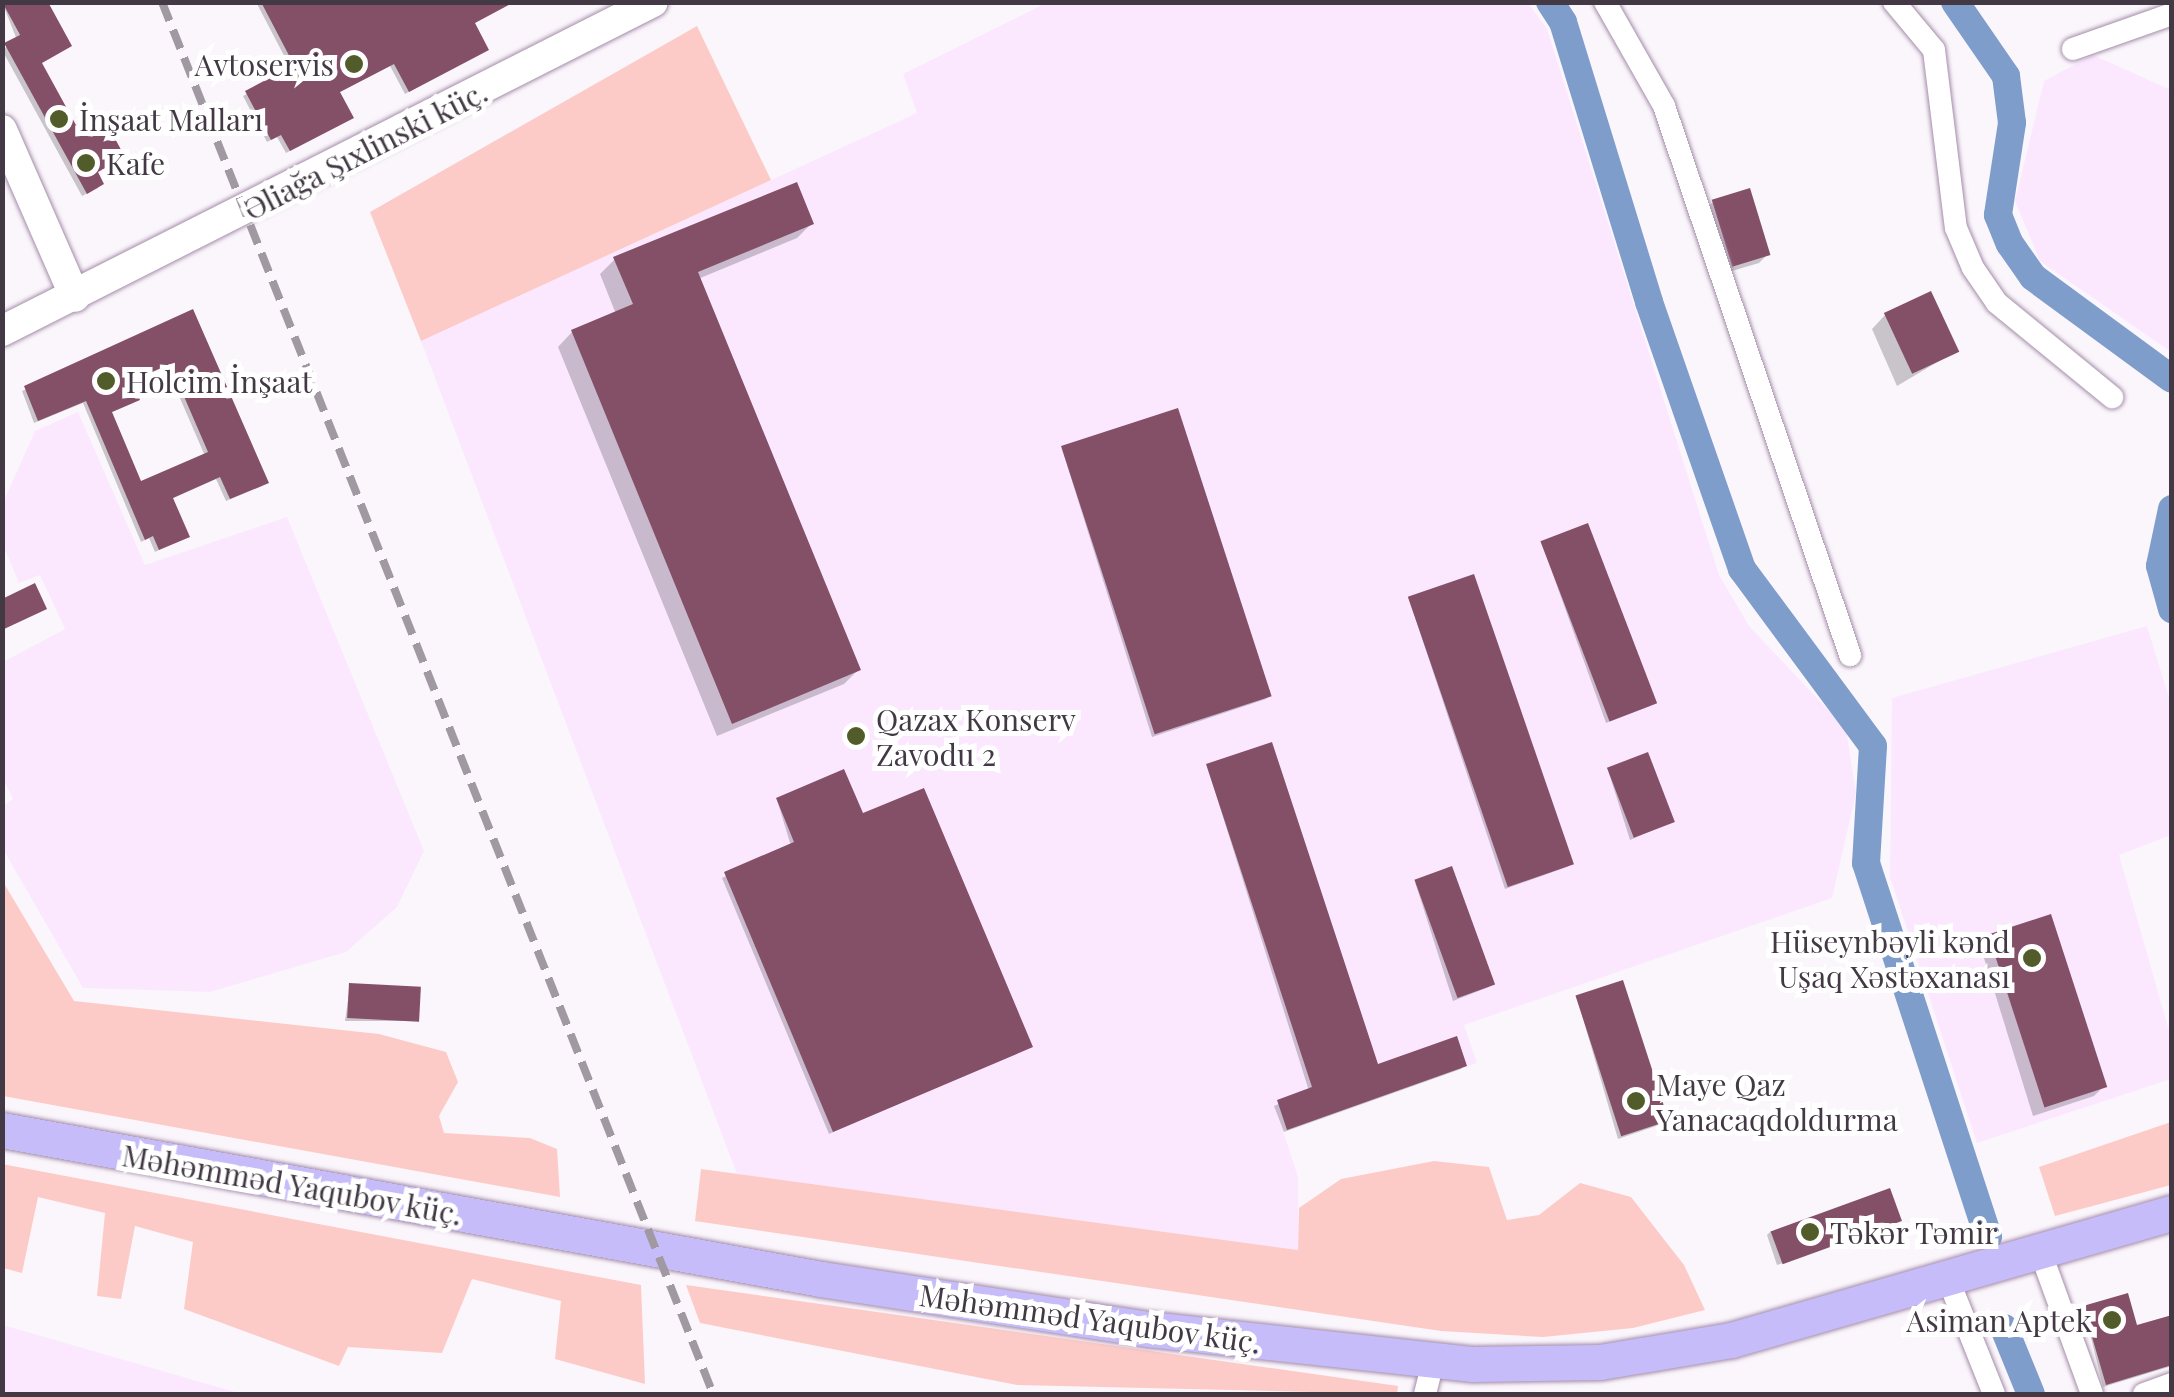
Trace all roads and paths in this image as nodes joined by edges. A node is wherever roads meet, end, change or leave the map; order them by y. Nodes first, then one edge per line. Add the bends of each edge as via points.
1 (653, 2) edge
2 (1605, 2) edge
3 (1894, 2) edge
4 (2172, 14) edge
5 (2072, 49) dead end
6 (2, 130) edge
7 (76, 297) junction
8 (2, 331) edge
9 (2112, 396) dead end
10 (1850, 656) dead end
11 (2, 1130) edge
12 (2172, 1213) edge
13 (2040, 1252) junction
14 (1948, 1279) junction
15 (1429, 1378) edge
16 (2172, 1384) edge
17 (1994, 1394) edge
18 (2092, 1394) edge
19 (2144, 1394) edge

1 - 7 main road, Əliağa Şıxlinski küç.
2 - 10 street via 1664,106
3 - 9 street via 1934,50 1956,228 1973,268 1997,304
4 - 5 street
6 - 7 main road
7 - 8 main road, Əliağa Şıxlinski küç.
11 - 15 main road, Məhəmməd Yaqubov küç. via 784,1273
12 - 13 main road, Məhəmməd Yaqubov küç.
13 - 14 main road, Məhəmməd Yaqubov küç.
13 - 18 street
14 - 15 main road, Məhəmməd Yaqubov küç. via 1769,1331 1642,1356
14 - 17 street
16 - 19 street

